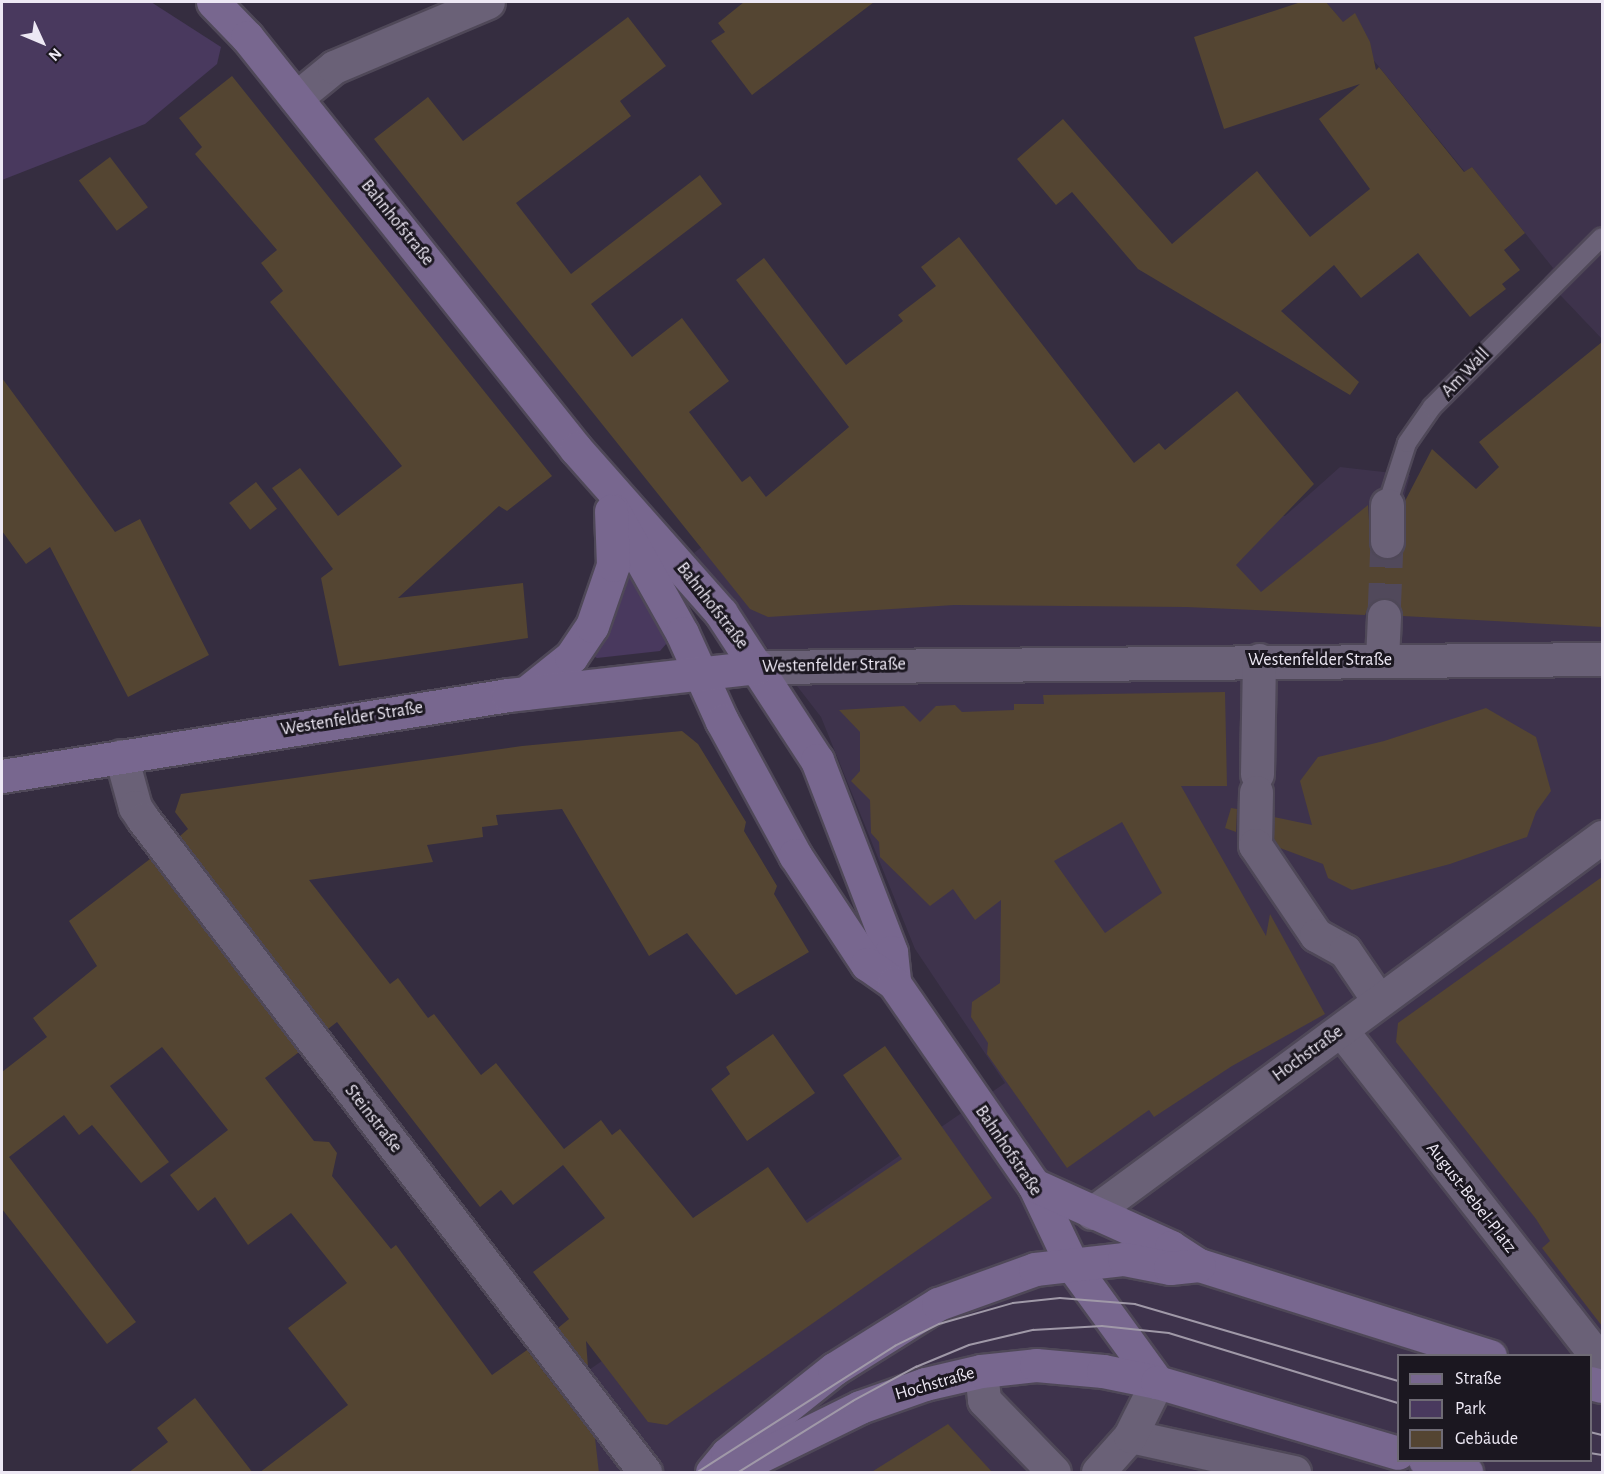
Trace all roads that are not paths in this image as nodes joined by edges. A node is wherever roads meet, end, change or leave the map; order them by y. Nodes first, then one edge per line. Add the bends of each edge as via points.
1 (213, 2) edge
2 (488, 2) edge
3 (296, 98) junction
4 (1602, 237) edge
5 (576, 449) junction
6 (1388, 505) joint
7 (611, 507) junction
8 (1387, 541) tunnel mouth
9 (1384, 616) tunnel mouth
10 (1382, 659) junction
11 (1602, 659) edge
12 (1259, 660) junction
13 (758, 667) junction
14 (702, 675) junction
15 (526, 693) junction
16 (121, 756) junction
17 (2, 776) edge
18 (1602, 837) edge
19 (894, 983) junction
20 (1379, 1001) junction
21 (1341, 1030) junction
22 (1034, 1185) junction
23 (1092, 1213) junction
24 (1072, 1265) junction
25 (1199, 1265) junction
26 (1484, 1354) edge
27 (1602, 1363) edge
28 (981, 1371) junction
29 (1157, 1382) junction
30 (1130, 1436) junction
31 (1397, 1453) edge
32 (1428, 1462) edge
33 (645, 1473) edge
34 (712, 1473) edge
35 (728, 1473) edge
36 (1054, 1473) edge
37 (1098, 1473) edge
38 (1293, 1473) edge
39 (1466, 1473) edge

1 - 3 street, Bahnhofstraße
2 - 3 street via 334,67
3 - 5 street, Bahnhofstraße
4 - 6 lane, Am Wall via 1432,407 1407,443
5 - 7 street, Bahnhofstraße
5 - 13 street, Bahnhofstraße via 694,579
6 - 8 street, Am Wall
7 - 14 street, Bahnhofstraße
7 - 15 street, Bahnhofstraße via 613,565 592,626 571,657
9 - 10 street
10 - 11 street, Westenfelder Straße
10 - 12 street, Westenfelder Straße
12 - 13 street, Westenfelder Straße
12 - 20 street via 1255,845 1316,935 1345,951
13 - 14 street, Westenfelder Straße
13 - 19 street, Bahnhofstraße via 817,760 891,951
14 - 15 street, Westenfelder Straße
14 - 19 street, Bahnhofstraße via 722,721 795,855 867,964
15 - 16 street, Westenfelder Straße
16 - 17 street, Westenfelder Straße
16 - 33 street, Steinstraße via 135,807 143,819
18 - 20 street, Hochstraße
19 - 22 street, Bahnhofstraße
20 - 21 street, Hochstraße
21 - 23 street, Hochstraße
21 - 27 street, August-Bebel-Platz
22 - 23 street
22 - 24 street, Bahnhofstraße
23 - 25 street via 1171,1247
24 - 25 street via 1124,1259 1170,1268
24 - 29 street, Bahnhofstraße
24 - 34 street via 1035,1269 938,1304 834,1369 727,1454
25 - 26 street
28 - 29 street, Hochstraße via 1036,1365 1103,1371
28 - 35 street, Hochstraße via 925,1384 860,1407
28 - 36 street via 984,1400
29 - 30 street
29 - 31 street
30 - 37 street
30 - 38 street
32 - 39 street

